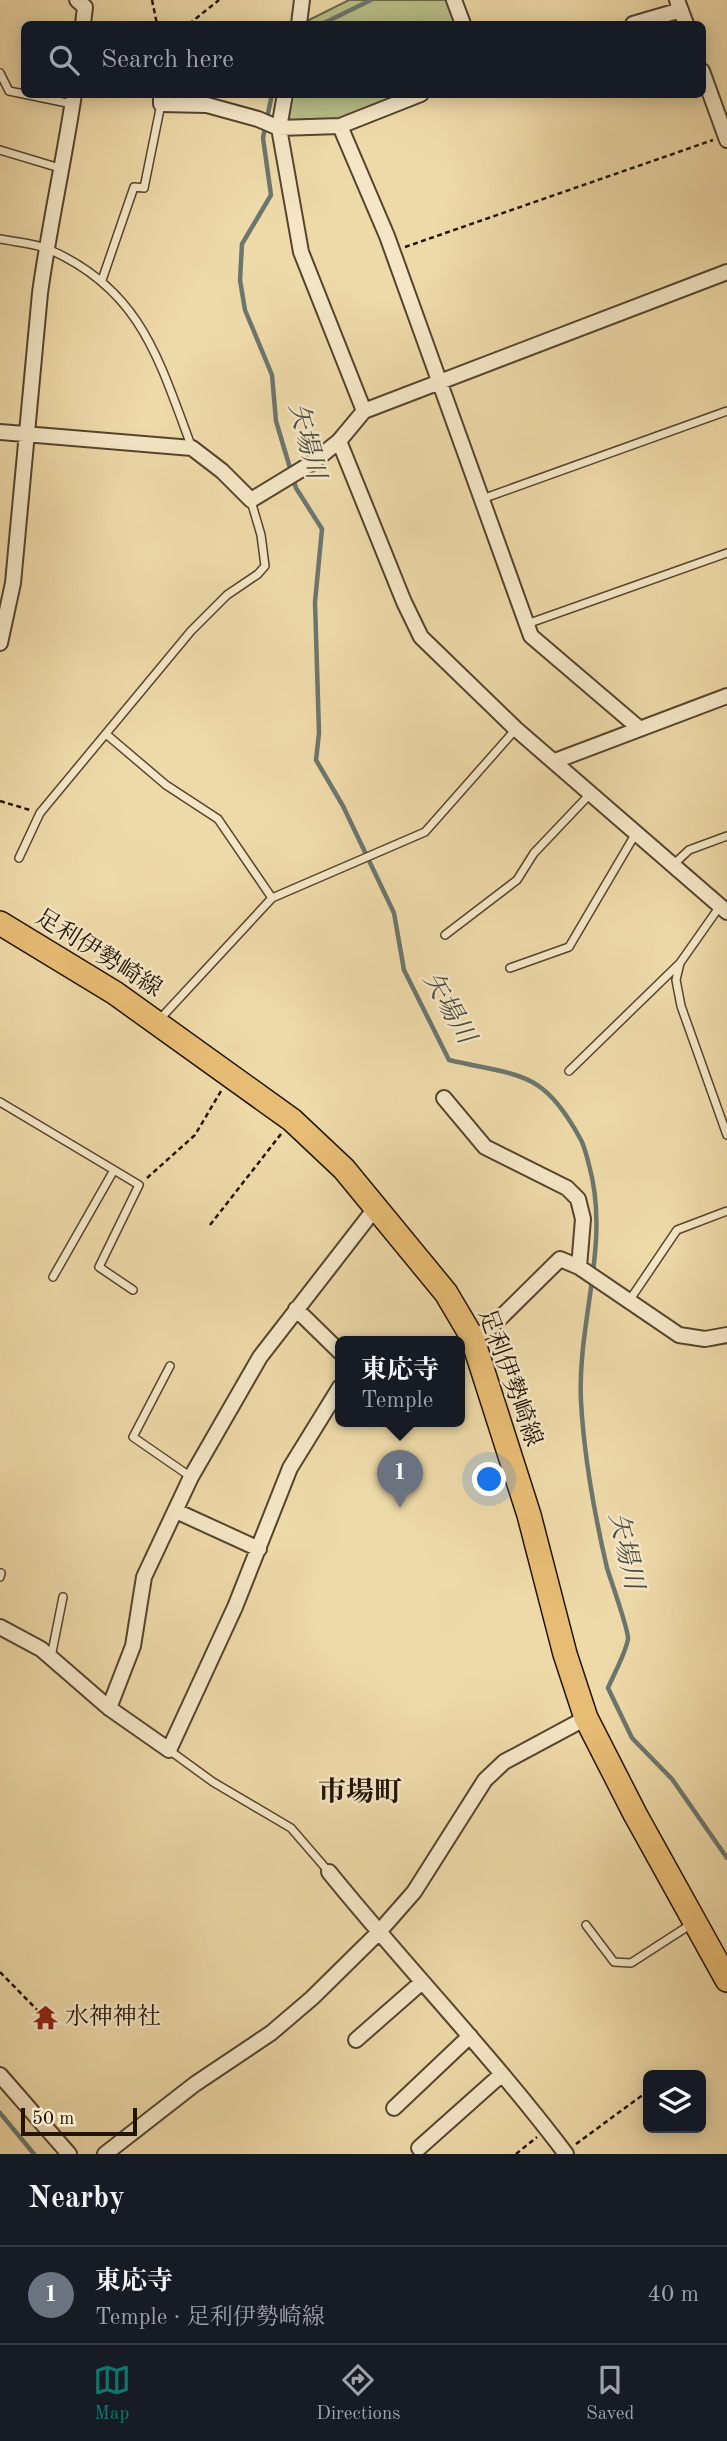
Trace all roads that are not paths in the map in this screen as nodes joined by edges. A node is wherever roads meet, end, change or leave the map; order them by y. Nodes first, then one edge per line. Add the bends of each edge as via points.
1 (77, 0) edge
2 (302, 0) edge
3 (454, 0) edge
4 (679, 5) edge
5 (83, 21) edge
6 (299, 21) edge
7 (462, 21) edge
8 (640, 21) edge
9 (0, 73) edge
10 (706, 82) edge
11 (21, 92) edge
12 (284, 98) edge
13 (411, 98) edge
14 (73, 99) edge
15 (161, 99) edge
16 (340, 126) junction
17 (279, 128) junction
18 (726, 138) edge
19 (0, 150) edge
20 (62, 169) junction
21 (0, 239) edge
22 (46, 248) junction
23 (727, 272) edge
24 (102, 279) junction
25 (440, 382) junction
26 (364, 411) junction
27 (727, 411) edge
28 (0, 432) edge
29 (26, 434) junction
30 (339, 442) junction
31 (192, 448) junction
32 (482, 499) junction
33 (251, 500) junction
34 (727, 553) edge
35 (527, 624) junction
36 (0, 643) edge
37 (727, 696) edge
38 (516, 729) junction
39 (640, 729) junction
40 (106, 734) junction
41 (555, 761) junction
42 (592, 793) junction
43 (636, 833) junction
44 (727, 836) edge
45 (19, 858) dead end
46 (673, 865) junction
47 (272, 898) junction
48 (723, 909) edge
49 (0, 923) edge
50 (445, 935) dead end
51 (680, 963) junction
52 (510, 968) dead end
53 (157, 1023) junction
54 (569, 1071) dead end
55 (444, 1098) dead end
56 (0, 1102) edge
57 (727, 1135) edge
58 (114, 1170) junction
59 (377, 1206) junction
60 (727, 1210) edge
61 (579, 1267) junction
62 (53, 1277) dead end
63 (133, 1290) dead end
64 (628, 1301) junction
65 (296, 1308) junction
66 (727, 1335) edge
67 (472, 1337) junction
68 (335, 1346) edge
69 (170, 1366) dead end
70 (335, 1397) edge
71 (191, 1477) junction
72 (176, 1511) junction
73 (259, 1549) junction
74 (63, 1597) dead end
75 (0, 1627) edge
76 (51, 1658) junction
77 (109, 1708) junction
78 (586, 1718) junction
79 (169, 1750) junction
80 (329, 1871) joint
81 (696, 1921) junction
82 (586, 1924) dead end
83 (378, 1933) junction
84 (727, 1980) edge
85 (422, 1982) junction
86 (470, 2036) junction
87 (356, 2039) dead end
88 (502, 2074) junction
89 (0, 2076) edge
90 (394, 2108) dead end
91 (419, 2148) dead end
92 (566, 2153) edge
93 (69, 2154) edge
94 (105, 2154) edge

1 - 5 street via 85,7
2 - 6 street
3 - 7 street
4 - 8 street
9 - 11 lane via 9,91
10 - 18 street
12 - 17 street
13 - 16 street
14 - 20 street
15 - 17 street via 207,105
15 - 24 lane via 144,188 134,187
16 - 17 street
16 - 25 street
17 - 26 street via 300,252
19 - 20 lane
20 - 22 street
21 - 22 lane
22 - 24 lane
22 - 29 street
23 - 25 street
24 - 31 lane via 135,315 162,366
25 - 26 street
25 - 32 street
26 - 30 street
27 - 32 lane
28 - 29 street
29 - 31 street
29 - 36 street via 13,583
30 - 33 street
30 - 38 street via 421,637
31 - 33 street
32 - 35 street
33 - 40 lane via 265,566 191,631
34 - 35 lane
35 - 39 street via 531,636
37 - 39 street
38 - 41 street
38 - 47 lane via 425,832
39 - 41 street
40 - 45 lane via 40,813
40 - 47 lane via 166,785 218,819
41 - 42 street
42 - 43 street
42 - 50 lane via 534,853 517,880
43 - 46 street
43 - 52 lane via 569,947
44 - 46 lane via 689,850
46 - 48 street
47 - 53 lane
48 - 51 lane
49 - 53 main road, 足利伊勢崎線
51 - 54 lane
51 - 57 lane via 676,980 681,1006
53 - 59 main road, 足利伊勢崎線 via 292,1120
55 - 61 street via 485,1146 567,1188 578,1199 583,1219
56 - 58 lane
58 - 62 lane
58 - 63 lane via 139,1185 99,1267
59 - 65 street
59 - 67 main road, 足利伊勢崎線 via 446,1293
60 - 64 lane via 677,1230
61 - 64 street
61 - 67 street via 561,1259 488,1330
64 - 66 street via 679,1335 705,1339
65 - 68 street
65 - 71 street via 260,1357
67 - 78 main road, 足利伊勢崎線 via 529,1515
69 - 71 lane via 133,1437
70 - 73 street via 290,1468
71 - 72 street
72 - 73 street
72 - 77 street via 144,1577 133,1646
73 - 79 street
74 - 76 lane
75 - 76 street
76 - 77 street
77 - 79 street
78 - 81 main road, 足利伊勢崎線
78 - 83 street via 504,1762 485,1780 418,1886
79 - 80 lane via 291,1828
80 - 83 street
81 - 82 lane via 631,1963 614,1962
81 - 84 main road, 足利伊勢崎線
83 - 85 street
83 - 94 street via 271,2033 195,2084
85 - 86 street
85 - 87 street
86 - 88 street
86 - 90 street
88 - 91 street
88 - 92 street
89 - 93 street

